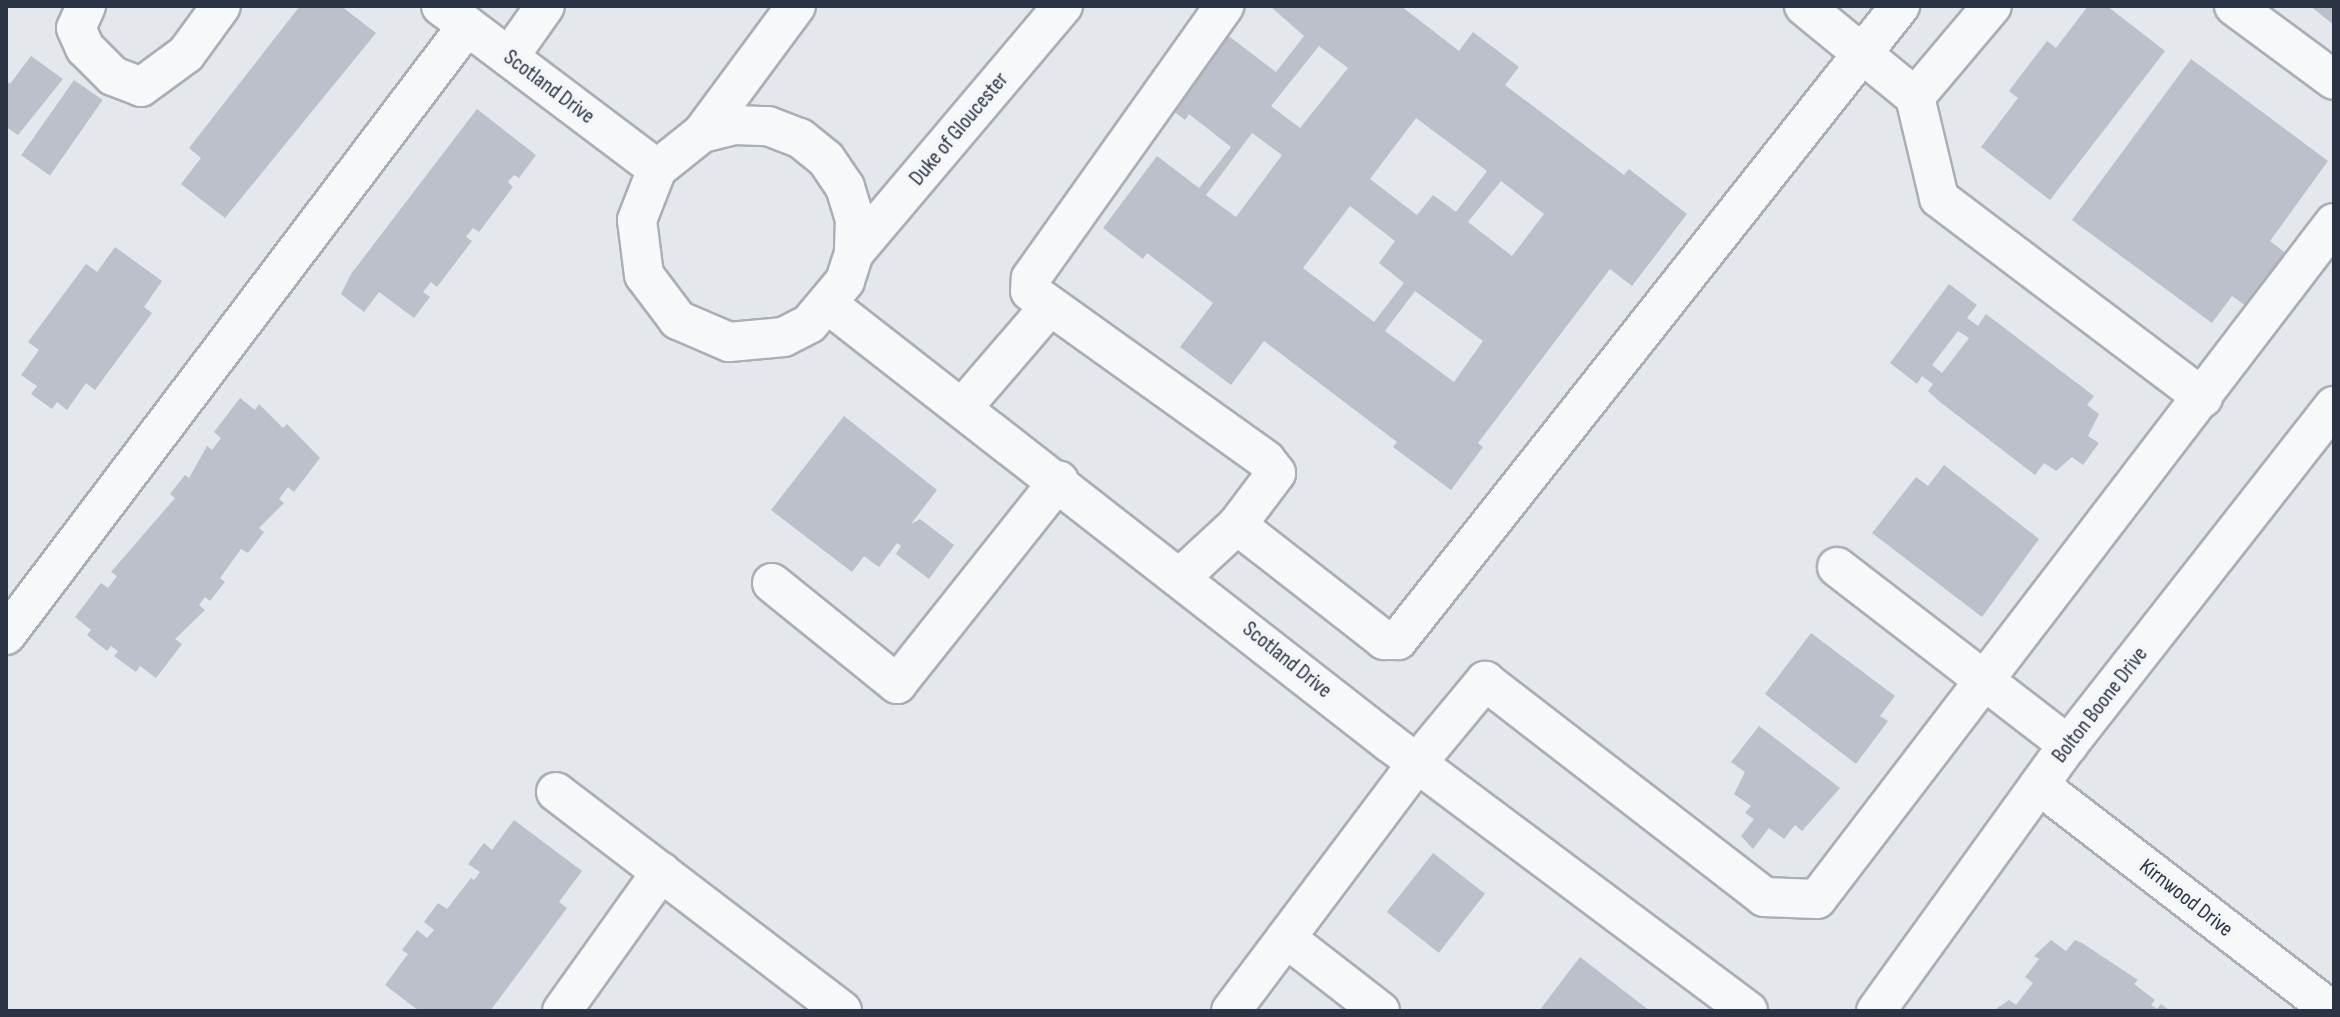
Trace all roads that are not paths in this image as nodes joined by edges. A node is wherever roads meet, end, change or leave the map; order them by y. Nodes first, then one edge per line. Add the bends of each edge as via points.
1 (86, 6) edge
2 (221, 6) edge
3 (545, 6) edge
4 (796, 6) edge
5 (1063, 6) edge
6 (1224, 6) edge
7 (1804, 6) edge
8 (1900, 6) edge
9 (1992, 6) edge
10 (2234, 6) edge
11 (454, 16) edge
12 (1864, 54) junction
13 (509, 57) junction
14 (2334, 80) edge
15 (1915, 97) junction
16 (702, 133) junction
17 (657, 169) junction
18 (2334, 223) edge
19 (854, 253) junction
20 (829, 305) junction
21 (1050, 306) junction
22 (2203, 398) junction
23 (964, 406) junction
24 (2334, 406) edge
25 (1059, 480) junction
26 (1237, 525) junction
27 (1837, 567) dead end
28 (1182, 576) junction
29 (772, 583) dead end
30 (6, 635) edge
31 (1987, 680) junction
32 (2068, 745) junction
33 (1417, 763) junction
34 (2039, 785) junction
35 (556, 792) dead end
36 (661, 872) junction
37 (1286, 938) junction
38 (562, 1011) edge
39 (842, 1011) edge
40 (1231, 1011) edge
41 (1380, 1011) edge
42 (1748, 1011) edge
43 (1876, 1011) edge
44 (2332, 1011) edge

1 - 2 street via 76,28 85,48 113,76 141,87 186,54
3 - 13 street
4 - 16 street
5 - 19 street, Duke of Gloucester
6 - 21 street via 1038,266 1030,291
7 - 12 street
8 - 12 street
9 - 15 street
10 - 14 street
11 - 13 street, Scotland Drive
11 - 30 street
12 - 15 street
12 - 26 street via 1398,640 1384,640
13 - 17 street, Scotland Drive
15 - 22 street via 1939,198
16 - 17 street
16 - 19 street via 735,125 768,126 800,138 826,159 845,187 855,219
17 - 20 street via 644,193 637,248 651,288 678,320 702,334 757,343 797,330
18 - 22 street
19 - 20 street via 845,281
20 - 23 street, Scotland Drive
21 - 23 street
21 - 26 street via 1266,460 1276,473
22 - 31 street
23 - 25 street, Scotland Drive
24 - 32 street, Bolton Boone Drive
25 - 28 street, Scotland Drive
25 - 29 street via 897,684
26 - 28 street
27 - 31 street
28 - 33 street, Scotland Drive
31 - 32 street
31 - 33 street via 1817,899 1764,897 1485,681
32 - 34 street, Bolton Boone Drive
33 - 37 street
33 - 42 street, Scotland Drive
34 - 43 street, Bolton Boone Drive
34 - 44 street, Kirnwood Drive
35 - 36 street
36 - 38 street
36 - 39 street
37 - 40 street
37 - 41 street

